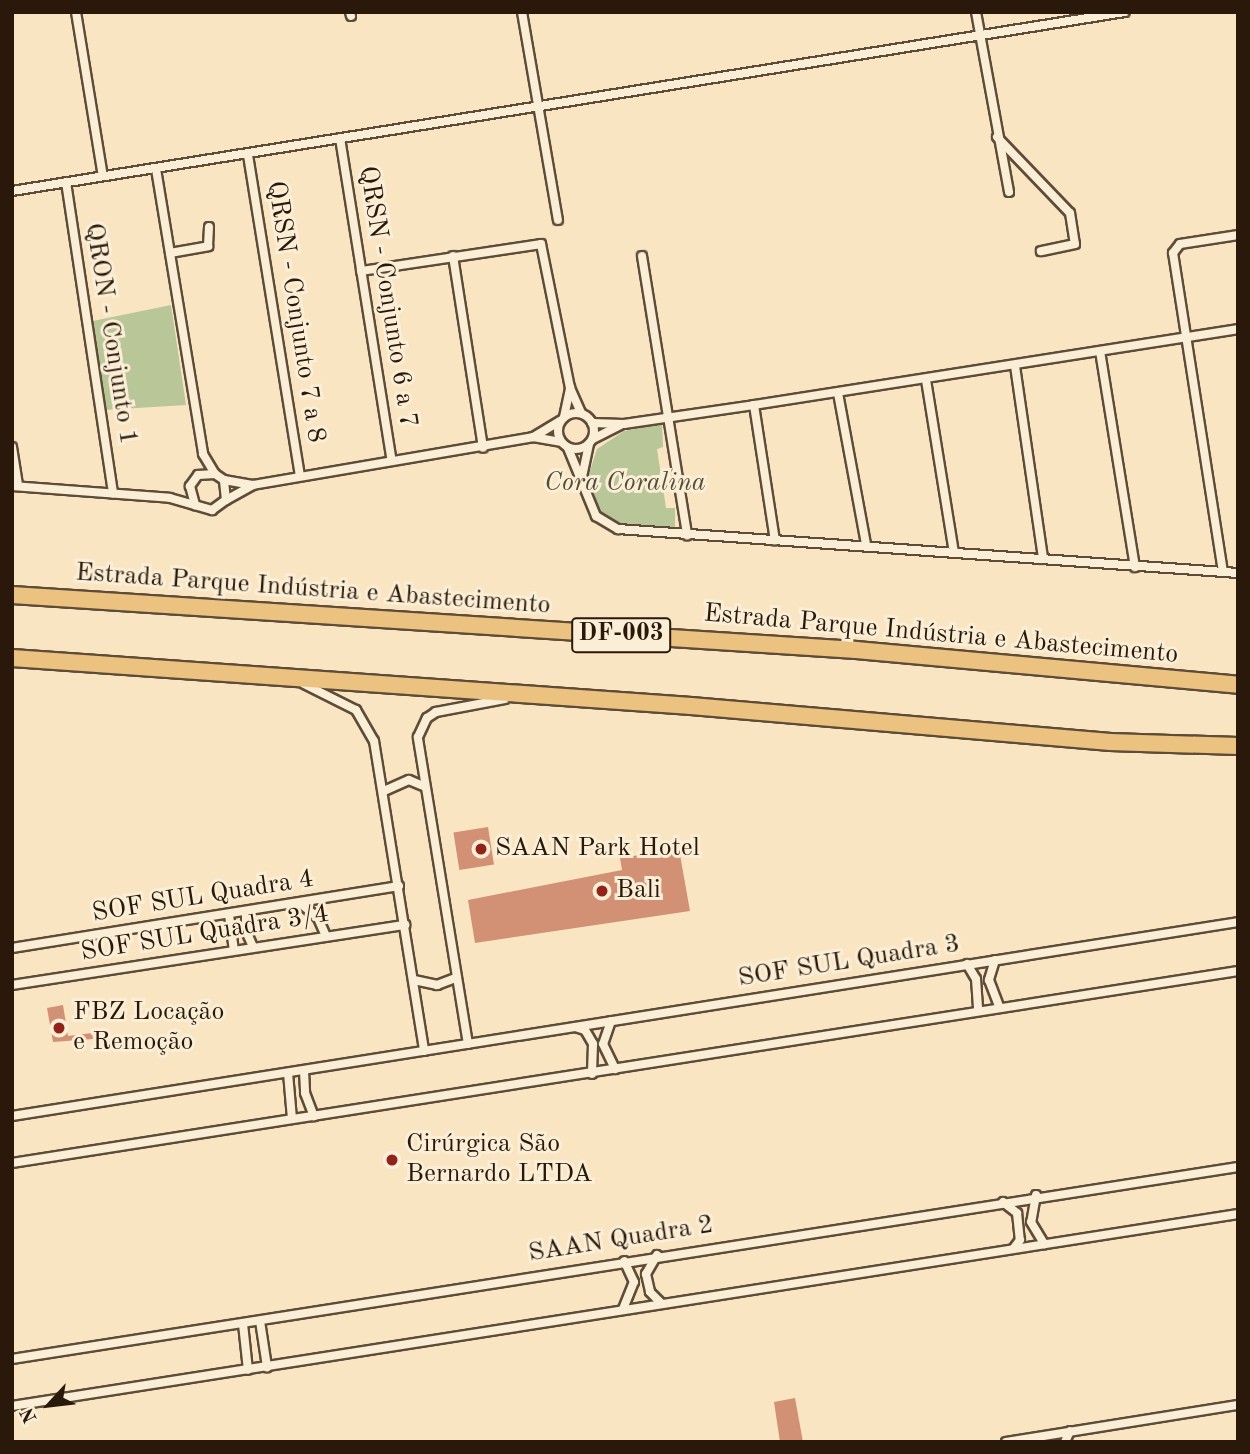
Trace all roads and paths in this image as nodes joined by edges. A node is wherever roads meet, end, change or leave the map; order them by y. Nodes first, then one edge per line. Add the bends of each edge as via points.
1 (76, 12) edge
2 (522, 12) edge
3 (976, 12) edge
4 (1125, 12) edge
5 (980, 35) junction
6 (537, 107) junction
7 (997, 136) junction
8 (340, 138) junction
9 (248, 155) junction
10 (156, 169) junction
11 (103, 176) junction
12 (66, 182) junction
13 (12, 191) edge
14 (1009, 192) dead end
15 (558, 220) dead end
16 (209, 227) dead end
17 (1238, 235) edge
18 (1041, 251) dead end
19 (170, 253) junction
20 (453, 256) junction
21 (642, 256) dead end
22 (362, 271) junction
23 (1238, 329) edge
24 (1186, 338) junction
25 (1100, 351) junction
26 (1014, 366) junction
27 (926, 380) junction
28 (570, 388) junction
29 (838, 393) junction
30 (754, 405) junction
31 (581, 413) junction
32 (668, 417) junction
33 (562, 419) junction
34 (592, 423) junction
35 (624, 424) junction
36 (534, 437) junction
37 (561, 442) junction
38 (591, 442) junction
39 (12, 447) edge
40 (483, 447) junction
41 (568, 448) junction
42 (203, 454) junction
43 (392, 461) junction
44 (215, 474) junction
45 (198, 475) junction
46 (300, 476) junction
47 (582, 477) junction
48 (224, 480) junction
49 (253, 485) junction
50 (15, 486) edge
51 (190, 486) junction
52 (113, 493) junction
53 (170, 498) junction
54 (226, 500) junction
55 (195, 505) junction
56 (687, 535) junction
57 (775, 540) junction
58 (866, 544) junction
59 (954, 552) junction
60 (1044, 559) junction
61 (1135, 567) junction
62 (1223, 572) junction
63 (1238, 573) edge
64 (12, 595) edge
65 (12, 658) edge
66 (289, 677) junction
67 (1236, 685) edge
68 (528, 696) junction
69 (1238, 746) edge
70 (423, 786) junction
71 (384, 791) junction
72 (399, 887) junction
73 (301, 903) junction
74 (246, 912) junction
75 (229, 915) junction
76 (1238, 922) edge
77 (405, 925) junction
78 (326, 936) junction
79 (253, 947) junction
80 (12, 948) edge
81 (234, 950) junction
82 (995, 960) junction
83 (967, 964) junction
84 (1238, 971) edge
85 (455, 978) junction
86 (414, 980) junction
87 (12, 985) edge
88 (999, 1006) junction
89 (978, 1010) junction
90 (611, 1021) junction
91 (574, 1026) junction
92 (468, 1044) junction
93 (424, 1051) junction
94 (615, 1069) junction
95 (304, 1071) junction
96 (288, 1073) junction
97 (592, 1074) junction
98 (12, 1116) edge
99 (314, 1116) junction
100 (292, 1119) junction
101 (12, 1163) edge
102 (1238, 1167) edge
103 (1036, 1195) junction
104 (1003, 1202) junction
105 (1238, 1214) edge
106 (1044, 1244) junction
107 (1014, 1248) junction
108 (657, 1255) junction
109 (624, 1261) junction
110 (661, 1303) junction
111 (623, 1309) junction
112 (260, 1321) junction
113 (243, 1324) junction
114 (12, 1359) edge
115 (267, 1367) junction
116 (248, 1370) junction
117 (1238, 1405) edge
118 (12, 1406) edge
119 (1070, 1431) junction
120 (1042, 1439) edge
121 (1006, 1442) edge
122 (1065, 1442) edge

1 - 11 street
2 - 6 street
3 - 5 street
4 - 5 street
5 - 6 street
5 - 7 street
6 - 8 street
6 - 15 street
7 - 14 street
7 - 18 street via 1070,213 1075,244
8 - 9 street
8 - 22 street, QRSN - Conjunto 6 a 7
9 - 10 street
9 - 46 street, QRSN - Conjunto 7 a 8
10 - 11 street
10 - 19 street
11 - 12 street
12 - 13 street
12 - 52 street, QRON - Conjunto 1
16 - 19 street via 208,246
17 - 24 street via 1180,244 1173,253
19 - 42 street
20 - 22 street
20 - 28 street via 530,243 544,248
20 - 40 street
21 - 32 street
22 - 43 street, QRSN - Conjunto 6 a 7
23 - 24 street
24 - 25 street
24 - 62 street
25 - 26 street
25 - 61 street
26 - 27 street
26 - 60 street
27 - 29 street
27 - 59 street
28 - 31 street
28 - 33 street
29 - 30 street
29 - 58 street
30 - 32 street
30 - 57 street
31 - 33 street
31 - 34 street
32 - 35 street
32 - 56 street
33 - 36 street
33 - 37 street
34 - 35 street
34 - 38 street
35 - 38 street
36 - 37 street
36 - 40 street
37 - 41 street
38 - 41 street
38 - 47 street
39 - 50 street
40 - 43 street
41 - 47 street
42 - 44 street
42 - 45 street
43 - 46 street
44 - 45 street
44 - 48 street
45 - 51 street
46 - 49 street
47 - 56 street via 591,507 610,526
48 - 49 street
48 - 54 street
49 - 54 street
50 - 52 street
51 - 53 street
51 - 55 street
52 - 53 street
53 - 55 street
54 - 55 street via 212,510
56 - 57 street
57 - 58 street
58 - 59 street
59 - 60 street
60 - 61 street
61 - 62 street
62 - 63 street
64 - 67 highway, Estrada Parque Indústria e Abastecimento / DF-003 via 856,650
65 - 66 highway
66 - 68 highway
66 - 71 street via 347,703 364,719
68 - 69 highway via 1110,743
68 - 70 street via 455,706 427,718 418,737
70 - 71 street via 409,780
70 - 85 street
71 - 72 street
72 - 73 street, SOF SUL Quadra 4
72 - 77 street
73 - 74 street, SOF SUL Quadra 4
73 - 78 street via 318,918
74 - 75 street, SOF SUL Quadra 4
74 - 79 street via 246,931
75 - 80 street, SOF SUL Quadra 4
75 - 81 street
76 - 82 street, SOF SUL Quadra 3
77 - 78 street, SOF SUL Quadra 3/4
77 - 86 street
78 - 79 street, SOF SUL Quadra 3/4
79 - 81 street, SOF SUL Quadra 3/4
81 - 87 street, SOF SUL Quadra 3/4
82 - 83 street, SOF SUL Quadra 3
82 - 88 street via 989,980
83 - 89 street via 976,979
83 - 90 street, SOF SUL Quadra 3
84 - 88 street
85 - 86 street via 426,986
85 - 92 street
86 - 93 street
88 - 89 street
89 - 94 street
90 - 91 street, SOF SUL Quadra 3
90 - 94 street via 603,1044
91 - 92 street, SOF SUL Quadra 3
91 - 97 street via 585,1030 593,1044
92 - 93 street, SOF SUL Quadra 3
93 - 95 street, SOF SUL Quadra 3
94 - 97 street
95 - 96 street, SOF SUL Quadra 3
95 - 99 street via 305,1093
96 - 98 street, SOF SUL Quadra 3
96 - 100 street
97 - 99 street
99 - 100 street
100 - 101 street
102 - 103 street, SAAN Quadra 2
103 - 104 street, SAAN Quadra 2
103 - 106 street via 1031,1222
104 - 107 street via 1017,1213 1020,1240
104 - 108 street, SAAN Quadra 2
105 - 106 street
106 - 107 street
107 - 110 street
108 - 109 street, SAAN Quadra 2
108 - 110 street via 646,1274 650,1292
109 - 111 street via 634,1282
109 - 112 street, SAAN Quadra 2
110 - 111 street
111 - 115 street
112 - 113 street, SAAN Quadra 2
112 - 115 street
113 - 114 street, SAAN Quadra 2
113 - 116 street
115 - 116 street
116 - 118 street
117 - 119 street
119 - 120 street
119 - 122 street
120 - 121 street

